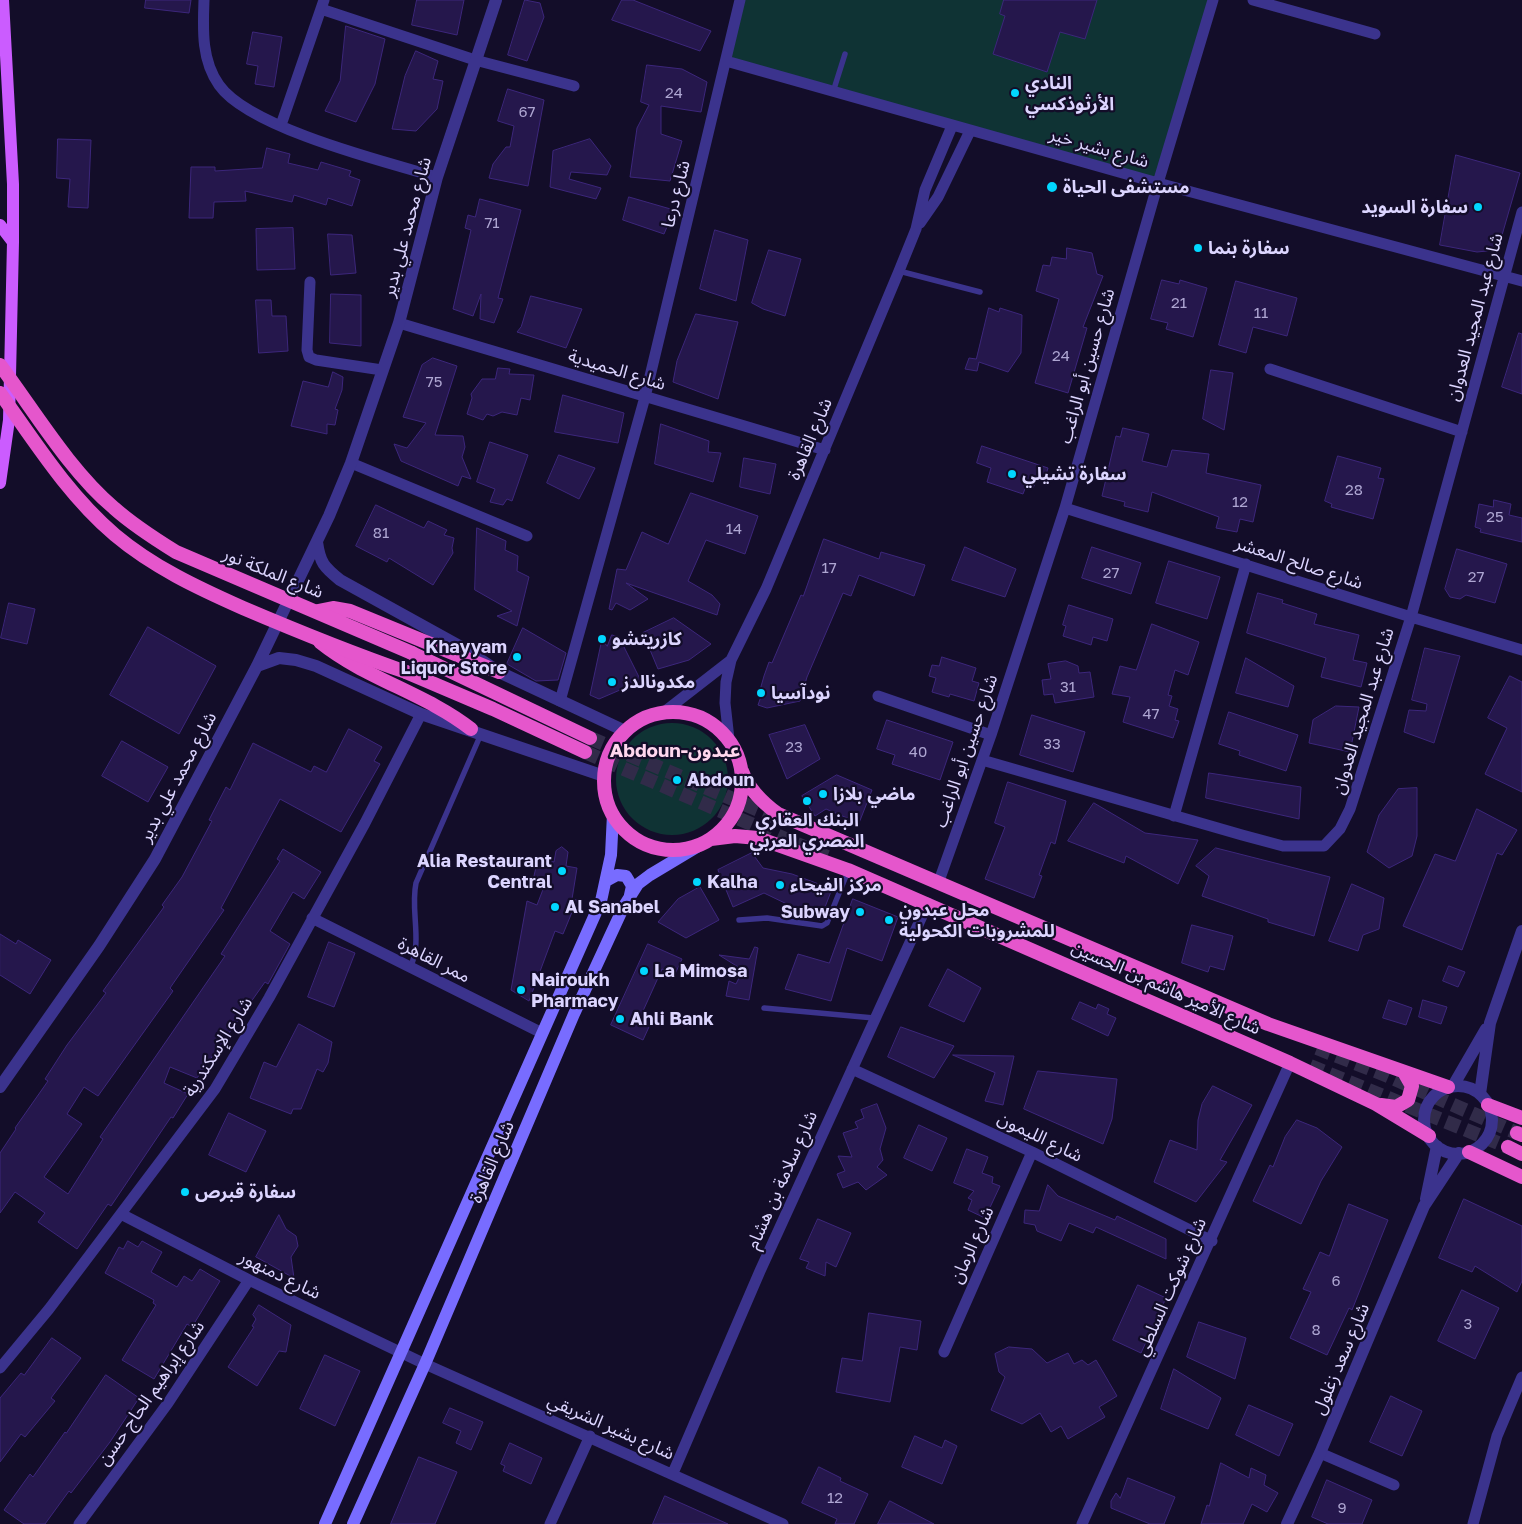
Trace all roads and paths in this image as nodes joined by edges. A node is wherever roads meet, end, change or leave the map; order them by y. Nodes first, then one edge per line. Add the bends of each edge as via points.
1 (3, 0) edge
2 (204, 0) edge
3 (496, 0) edge
4 (740, 0) edge
5 (1213, 0) edge
6 (1253, 0) edge
7 (322, 4) edge
8 (1375, 34) dead end
9 (844, 54) dead end
10 (475, 60) junction
11 (726, 61) junction
12 (574, 86) dead end
13 (833, 92) junction
14 (281, 125) junction
15 (952, 126) junction
16 (970, 131) junction
17 (438, 177) junction
18 (1158, 183) junction
19 (1522, 212) edge
20 (0, 225) edge
21 (916, 229) junction
22 (13, 242) junction
23 (900, 271) junction
24 (1504, 276) junction
25 (1522, 281) edge
26 (310, 282) dead end
27 (980, 292) dead end
28 (399, 323) junction
29 (0, 365) edge
30 (1270, 369) dead end
31 (382, 370) junction
32 (0, 393) edge
33 (645, 397) junction
34 (1462, 432) junction
35 (825, 450) junction
36 (6, 455) junction
37 (351, 463) junction
38 (0, 469) edge
39 (0, 483) edge
40 (1065, 508) junction
41 (527, 536) dead end
42 (316, 542) junction
43 (1246, 564) junction
44 (318, 612) junction
45 (1411, 618) junction
46 (320, 642) junction
47 (1522, 650) edge
48 (731, 660) junction
49 (257, 666) junction
50 (499, 672) junction
51 (878, 696) dead end
52 (560, 702) junction
53 (664, 712) junction
54 (421, 714) junction
55 (625, 731) junction
56 (476, 732) junction
57 (991, 735) junction
58 (590, 738) tunnel mouth
59 (729, 739) junction
60 (585, 752) tunnel mouth
61 (982, 760) junction
62 (742, 771) junction
63 (604, 776) junction
64 (613, 814) junction
65 (1174, 816) junction
66 (706, 842) junction
67 (848, 870) junction
68 (606, 880) junction
69 (939, 882) junction
70 (630, 895) junction
71 (928, 903) junction
72 (312, 918) junction
73 (740, 920) dead end
74 (1522, 931) edge
75 (410, 968) junction
76 (764, 1008) dead end
77 (874, 1018) junction
78 (1490, 1023) junction
79 (542, 1033) junction
80 (1290, 1063) junction
81 (852, 1069) junction
82 (1404, 1072) junction
83 (0, 1087) edge
84 (1450, 1087) junction
85 (1484, 1099) junction
86 (1376, 1104) junction
87 (1522, 1118) edge
88 (1433, 1141) junction
89 (1508, 1147) tunnel mouth
90 (1032, 1152) junction
91 (1464, 1152) junction
92 (1522, 1154) edge
93 (1522, 1177) edge
94 (1424, 1206) junction
95 (121, 1214) junction
96 (1212, 1241) junction
97 (249, 1280) junction
98 (402, 1352) junction
99 (944, 1352) dead end
100 (425, 1364) junction
101 (0, 1368) edge
102 (1522, 1377) edge
103 (590, 1436) junction
104 (1320, 1453) junction
105 (672, 1473) junction
106 (1394, 1485) dead end
107 (79, 1524) edge
108 (325, 1524) edge
109 (353, 1524) edge
110 (550, 1524) edge
111 (783, 1524) edge
112 (1082, 1524) edge
113 (1287, 1524) edge
114 (1473, 1524) edge

1 - 22 main road
2 - 14 street via 206,52 218,84 235,102
3 - 10 street, شارع محمد علي بدير
4 - 11 street, شارع درعا
5 - 18 street, شارع حسين أبو الراغب
6 - 8 street
7 - 10 street
7 - 14 street
9 - 13 lane
10 - 12 street
10 - 17 street, شارع محمد علي بدير
11 - 13 street, شارع بشير خير
11 - 33 street, شارع درعا
13 - 15 street, شارع بشير خير
14 - 17 street via 326,143
15 - 16 street, شارع بشير خير
15 - 21 street, شارع القاهرة via 925,190
16 - 18 street, شارع بشير خير
16 - 21 street, شارع القاهرة via 938,197
17 - 28 street, شارع محمد علي بدير
18 - 24 street, شارع بشير خير
18 - 40 street, شارع حسين أبو الراغب
19 - 24 street, شارع عبد المجيد العدوان
20 - 22 main road
21 - 23 street, شارع القاهرة
22 - 36 main road
23 - 27 lane
23 - 35 street, شارع القاهرة
24 - 25 street, شارع بشير خير
24 - 34 street, شارع عبد المجيد العدوان
26 - 31 street via 309,357
28 - 31 street, شارع محمد علي بدير
28 - 33 street, شارع الحميدية
29 - 44 highway, شارع الملكة نور, bridge via 71,463 114,509 176,552
30 - 34 street
31 - 37 street, شارع محمد علي بدير
32 - 46 highway, bridge via 55,470 114,534 140,554 198,588
33 - 35 street, شارع الحميدية
33 - 52 street, شارع درعا
34 - 45 street, شارع عبد المجيد العدوان
35 - 48 street, شارع القاهرة via 766,589
36 - 38 main road
36 - 39 main road
37 - 41 street
37 - 42 street, شارع محمد علي بدير
40 - 43 street, شارع صالح المعشر
40 - 57 street, شارع حسين أبو الراغب
42 - 49 street, شارع محمد علي بدير
42 - 50 street, شارع الملكة نور via 319,559 340,580 463,648
43 - 45 street, شارع صالح المعشر
43 - 65 street
44 - 50 highway via 333,608 350,610
44 - 58 highway, شارع الملكة نور, bridge
45 - 47 street, شارع صالح المعشر
45 - 65 street, شارع عبد المجيد العدوان via 1350,810 1340,829 1324,846 1283,846
46 - 56 highway via 346,662 443,709
46 - 60 highway, bridge via 406,672
48 - 53 street, شارع القاهرة
48 - 59 street, شارع القاهرة via 725,703
49 - 54 street via 279,658 316,666
49 - 83 street, شارع محمد علي بدير via 155,859 99,946
50 - 52 street, شارع الملكة نور
51 - 57 street
52 - 55 street, شارع الملكة نور
53 - 55 highway via 643,718
53 - 59 highway via 700,717
54 - 56 street
54 - 72 street, شارع الإسكندرية
55 - 63 highway via 615,744
56 - 63 street
56 - 75 lane via 416,883 416,942
57 - 61 street, شارع حسين أبو الراغب
59 - 62 highway
61 - 65 street, شارع عبد المجيد العدوان
61 - 69 street, شارع حسين أبو الراغب
62 - 66 highway via 742,791 736,810 726,826
62 - 69 highway, شارع الأمير هاشم بن الحسين via 763,802 778,814
63 - 64 highway
64 - 66 highway via 625,830 641,842 660,849 681,850
64 - 68 main road, شارع القاهرة
66 - 67 highway, شارع الأمير هاشم بن الحسين via 735,836 758,838
66 - 70 main road, شارع القاهرة via 650,875
67 - 71 highway, شارع الأمير هاشم بن الحسين
67 - 73 lane via 827,923 822,926 767,918
68 - 70 main road via 617,875 626,876 632,886
68 - 79 main road, شارع القاهرة via 601,901
69 - 82 highway, شارع الأمير هاشم بن الحسين via 1268,1024
70 - 100 main road, شارع القاهرة via 574,1014
71 - 77 street, شارع سلامة بن هشام
71 - 80 highway, شارع الأمير هاشم بن الحسين
72 - 75 street, ممر القاهرة
72 - 95 street, شارع الإسكندرية via 215,1089
74 - 78 street
75 - 79 street, ممر القاهرة
76 - 77 lane
77 - 81 street, شارع سلامة بن هشام
78 - 84 street
78 - 85 street
79 - 98 main road, شارع القاهرة
80 - 86 highway, شارع الأمير هاشم بن الحسين
80 - 96 street, شارع شوكت السلطي
81 - 90 street, شارع الليمون
81 - 105 street, شارع سلامة بن هشام
82 - 84 highway, شارع الأمير هاشم بن الحسين
82 - 86 highway via 1412,1086 1408,1100 1396,1107
84 - 85 street via 1470,1088
84 - 88 street via 1435,1095 1427,1107 1424,1122
85 - 87 highway
85 - 91 street via 1492,1118 1489,1133 1481,1144
86 - 88 highway, شارع الأمير هاشم بن الحسين
88 - 91 street via 1450,1152
88 - 94 street, شارع سعد زغلول
89 - 92 highway
90 - 96 street, شارع الليمون
90 - 99 street, شارع الرمان
91 - 93 highway
91 - 94 street, شارع سعد زغلول
94 - 104 street, شارع سعد زغلول
95 - 97 street, شارع دمنهور
95 - 101 street, شارع الإسكندرية
96 - 112 street, شارع شوكت السلطي
97 - 98 street, شارع دمنهور
97 - 107 street, شارع إبراهيم الحاج حسن via 168,1403
98 - 100 street, شارع دمنهور
98 - 108 main road, شارع القاهرة
100 - 103 street, شارع بشير الشريقي
100 - 109 main road, شارع القاهرة
102 - 114 street via 1497,1436
103 - 105 street, شارع بشير الشريقي
103 - 110 street
104 - 106 street
104 - 113 street, شارع سعد زغلول
105 - 111 street, شارع بشير الشريقي

